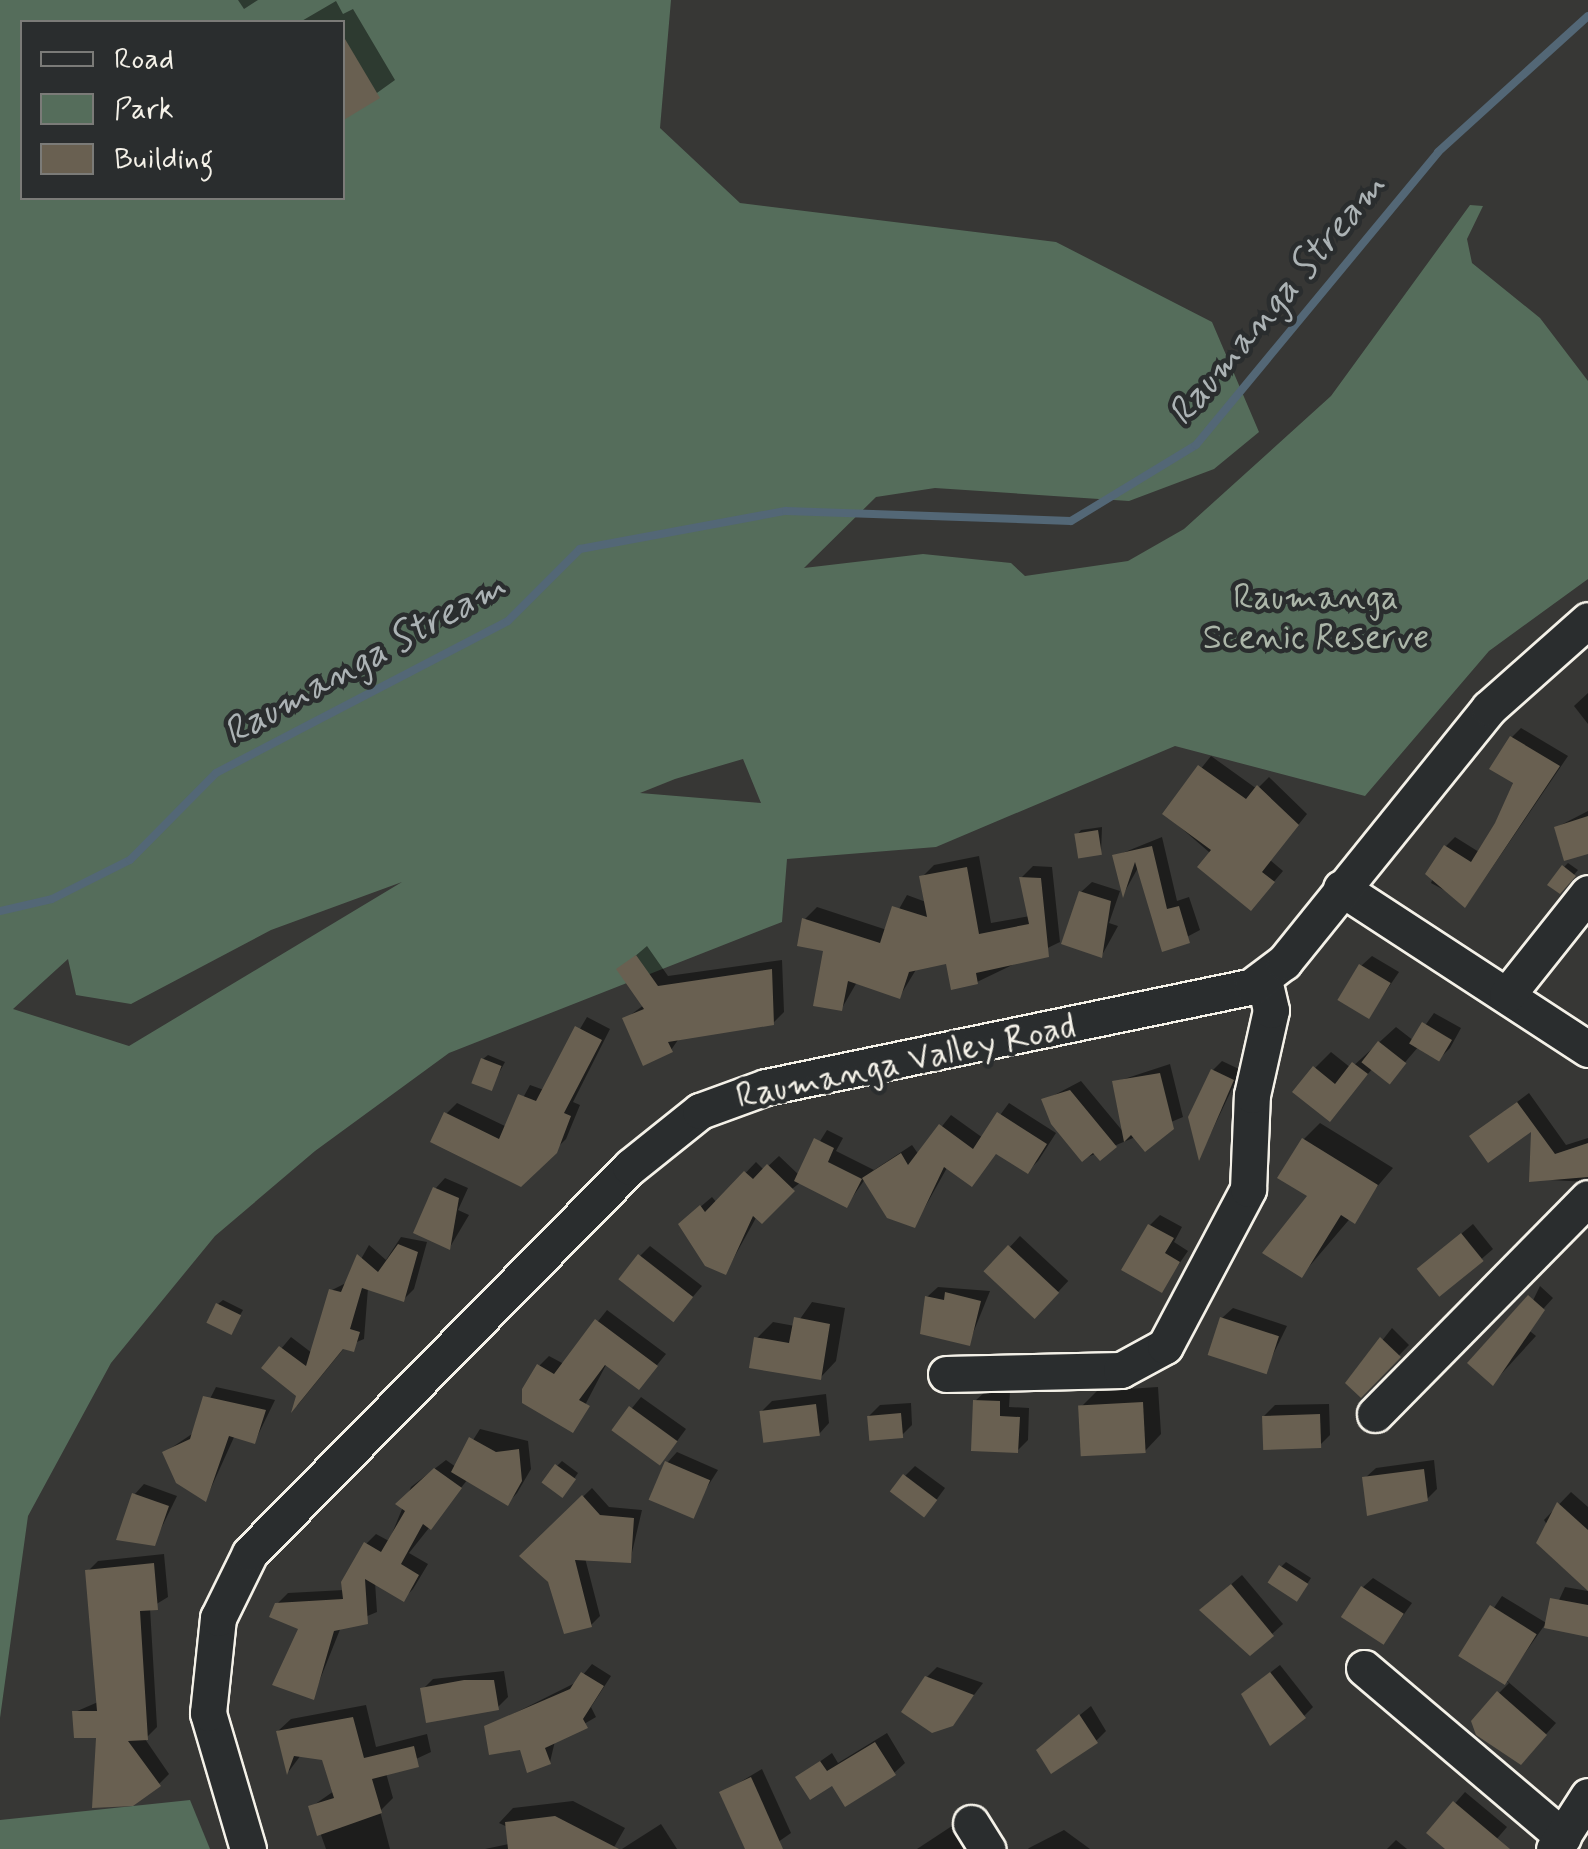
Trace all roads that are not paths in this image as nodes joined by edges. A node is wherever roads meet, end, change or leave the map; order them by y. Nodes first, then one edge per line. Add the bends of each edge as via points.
1 (1588, 620) edge
2 (1341, 888) junction
3 (1588, 893) edge
4 (1264, 979) junction
5 (1507, 995) junction
6 (1588, 1048) edge
7 (1588, 1198) edge
8 (946, 1374) dead end
9 (1376, 1414) dead end
10 (1364, 1668) dead end
11 (1588, 1796) edge
12 (1558, 1843) edge
13 (248, 1849) edge

1 - 2 street via 1489,708
2 - 4 street
2 - 5 street
3 - 5 street
4 - 8 street via 1270,1010 1252,1096 1248,1190 1165,1346 1121,1370
4 - 13 street, Raumanga Valley Road via 1193,1002 766,1087 700,1111 652,1147 250,1553 218,1618 208,1714
5 - 6 street
7 - 9 street
10 - 12 street
11 - 12 street

